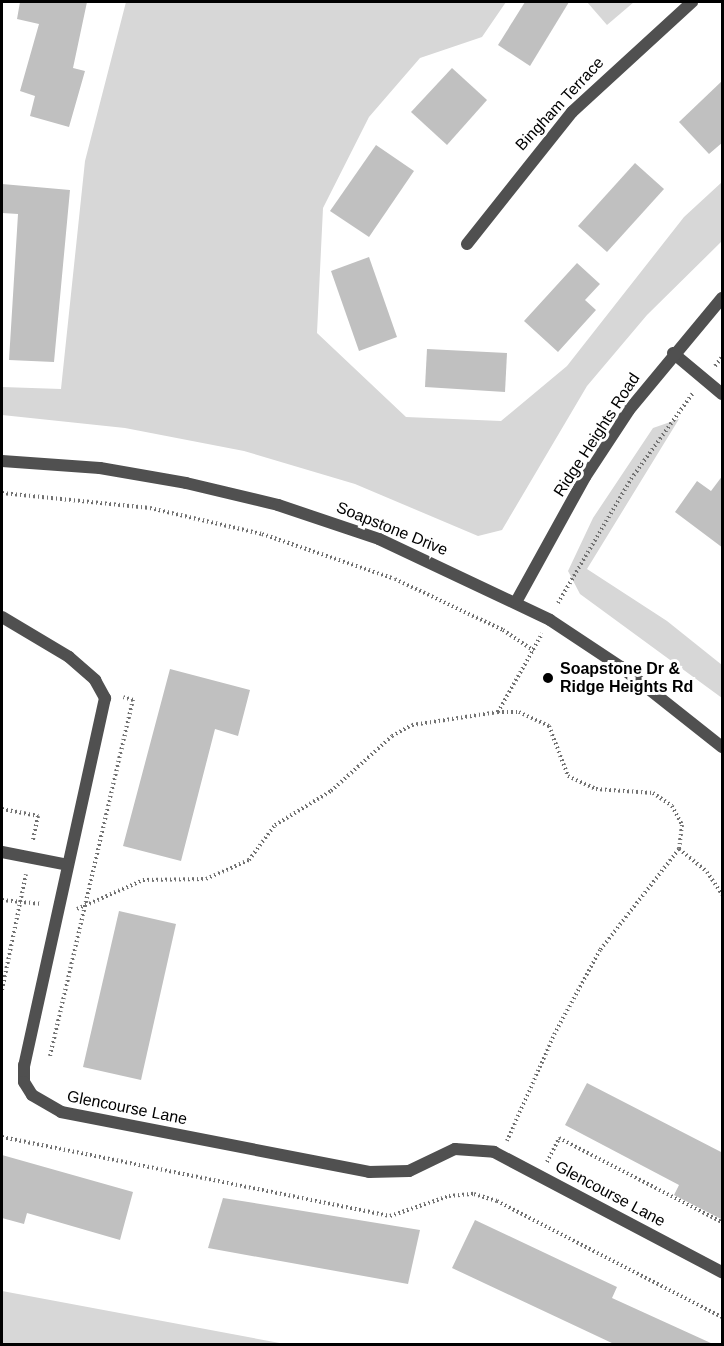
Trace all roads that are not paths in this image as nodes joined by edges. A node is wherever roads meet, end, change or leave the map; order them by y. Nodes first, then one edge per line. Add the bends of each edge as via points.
1 (692, 2) edge
2 (467, 244) dead end
3 (723, 298) edge
4 (673, 354) junction
5 (723, 394) edge
6 (2, 461) edge
7 (516, 602) junction
8 (2, 617) edge
9 (723, 747) edge
10 (2, 852) edge
11 (68, 865) junction
12 (723, 1272) edge

1 - 2 street, Bingham Terrace via 572,112
3 - 4 street, Ridge Heights Road
4 - 5 street
4 - 7 street, Ridge Heights Road via 585,477
6 - 7 street, Soapstone Drive via 100,468 278,505 379,539
7 - 9 street, Soapstone Drive via 621,668
8 - 11 street, Glencourse Lane via 69,657 95,680 105,698
10 - 11 street
11 - 12 street, Glencourse Lane via 24,1065 24,1082 44,1105 369,1172 409,1171 455,1149 502,1155

